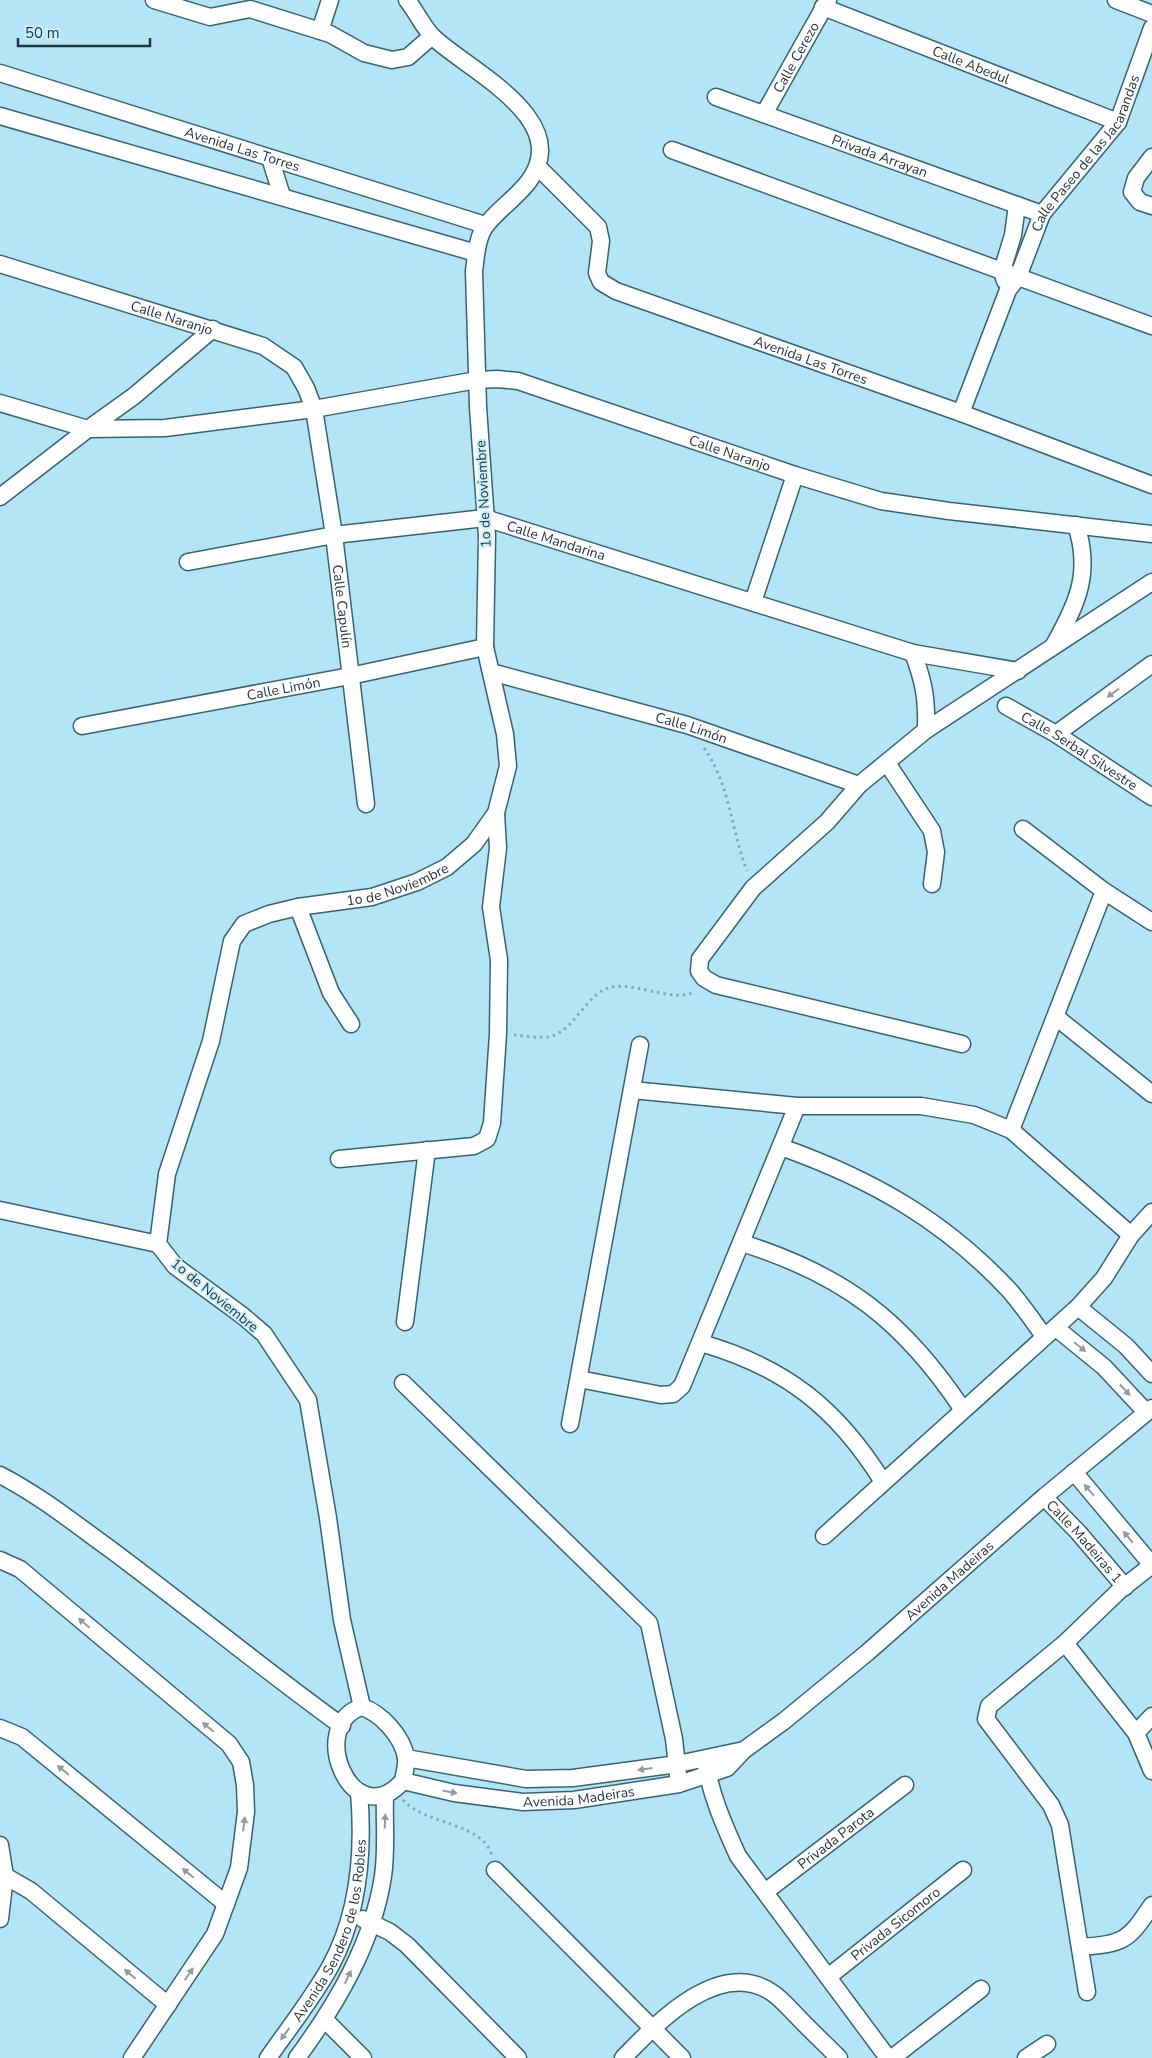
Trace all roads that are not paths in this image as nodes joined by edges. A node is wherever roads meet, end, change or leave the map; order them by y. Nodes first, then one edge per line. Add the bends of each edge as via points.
1 (154, 0) edge
2 (234, 0) edge
3 (330, 0) edge
4 (407, 0) edge
5 (1116, 0) edge
6 (825, 4) edge
7 (250, 9) junction
8 (1152, 14) edge
9 (1152, 28) edge
10 (320, 31) junction
11 (432, 36) junction
12 (0, 73) edge
13 (716, 97) dead end
14 (764, 114) junction
15 (0, 116) edge
16 (1118, 122) junction
17 (672, 150) dead end
18 (1152, 157) edge
19 (270, 158) junction
20 (539, 168) junction
21 (282, 196) junction
22 (1016, 205) junction
23 (1152, 206) edge
24 (1042, 214) junction
25 (485, 225) junction
26 (476, 253) junction
27 (0, 264) edge
28 (1002, 271) junction
29 (1018, 277) junction
30 (1008, 290) junction
31 (1152, 326) edge
32 (213, 329) junction
33 (477, 380) junction
34 (0, 403) edge
35 (314, 409) junction
36 (961, 413) junction
37 (94, 429) junction
38 (795, 475) junction
39 (1152, 485) edge
40 (0, 497) edge
41 (485, 518) junction
42 (1076, 525) junction
43 (1152, 534) edge
44 (334, 535) junction
45 (188, 562) dead end
46 (1152, 582) edge
47 (753, 602) junction
48 (485, 647) junction
49 (1052, 649) junction
50 (913, 653) junction
51 (1152, 664) edge
52 (1018, 670) junction
53 (491, 672) junction
54 (350, 676) junction
55 (1006, 706) dead end
56 (82, 726) dead end
57 (926, 730) junction
58 (1056, 734) junction
59 (887, 763) junction
60 (859, 785) junction
61 (1152, 796) edge
62 (366, 804) dead end
63 (496, 813) junction
64 (1023, 829) dead end
65 (932, 884) dead end
66 (1104, 891) junction
67 (298, 907) junction
68 (1152, 922) edge
69 (1056, 1017) junction
70 (351, 1024) dead end
71 (962, 1044) dead end
72 (640, 1045) dead end
73 (632, 1090) junction
74 (1152, 1094) edge
75 (797, 1106) junction
76 (1011, 1130) junction
77 (781, 1147) junction
78 (427, 1150) junction
79 (338, 1159) dead end
80 (0, 1210) edge
81 (1152, 1212) edge
82 (1131, 1235) junction
83 (742, 1243) junction
84 (158, 1244) junction
85 (1078, 1307) junction
86 (405, 1322) dead end
87 (1050, 1332) junction
88 (701, 1343) junction
89 (1152, 1374) edge
90 (578, 1380) junction
91 (403, 1383) dead end
92 (963, 1410) junction
93 (1149, 1410) edge
94 (570, 1424) dead end
95 (1074, 1472) junction
96 (0, 1475) edge
97 (883, 1482) junction
98 (1044, 1497) junction
99 (824, 1536) dead end
100 (0, 1560) edge
101 (1152, 1565) edge
102 (1125, 1587) junction
103 (1065, 1643) junction
104 (362, 1707) junction
105 (1152, 1716) edge
106 (342, 1726) junction
107 (0, 1728) edge
108 (1136, 1733) junction
109 (744, 1750) junction
110 (406, 1758) junction
111 (706, 1760) junction
112 (678, 1764) junction
113 (1152, 1771) edge
114 (708, 1776) junction
115 (526, 1779) junction
116 (679, 1784) junction
117 (906, 1786) dead end
118 (394, 1789) junction
119 (358, 1792) junction
120 (523, 1802) junction
121 (0, 1845) edge
122 (495, 1870) road end
123 (963, 1870) dead end
124 (5, 1876) junction
125 (765, 1892) junction
126 (226, 1904) junction
127 (1152, 1905) edge
128 (349, 1915) junction
129 (0, 1919) edge
130 (371, 1922) junction
131 (1080, 1947) junction
132 (828, 1976) junction
133 (981, 1989) dead end
134 (1087, 1992) dead end
135 (168, 2005) junction
136 (325, 2020) junction
137 (652, 2028) junction
138 (1047, 2044) dead end
139 (132, 2058) edge
140 (268, 2058) edge
141 (297, 2058) edge
142 (363, 2058) edge
143 (518, 2058) edge
144 (623, 2058) edge
145 (682, 2058) edge
146 (839, 2058) edge
147 (890, 2058) edge
148 (1026, 2058) edge

1 - 7 street via 210,17
2 - 7 street
3 - 10 street
4 - 11 street
5 - 8 street
6 - 14 street, Calle Cerezo
6 - 16 street, Calle Abedul
7 - 10 street
9 - 16 street, Calle Paseo de las Jacarandas
10 - 11 street via 364,53 392,60 408,57
11 - 20 street via 505,92 523,111 540,143 542,156
12 - 19 street, Avenida Las Torres
13 - 14 street, Privada Arrayan
14 - 22 street, Privada Arrayan
15 - 21 street
16 - 24 street, Calle Paseo de las Jacarandas
17 - 28 street
18 - 23 street via 1136,178 1132,192 1140,202
19 - 21 street
19 - 25 street, Avenida Las Torres
20 - 25 street, 1o de Noviembre via 523,190
20 - 36 street, Avenida Las Torres via 598,227 601,240 597,273 601,282 616,291
21 - 26 street
22 - 24 street, Privada Arrayan
22 - 28 street, Calle Paseo de las Jacarandas via 1013,235
24 - 29 street, Calle Paseo de las Jacarandas
25 - 26 street, 1o de Noviembre
26 - 33 street, 1o de Noviembre via 473,289
27 - 32 street, Calle Naranjo
28 - 29 street
28 - 30 street
29 - 30 street, Calle Paseo de las Jacarandas
29 - 31 street
30 - 36 street, Calle Paseo de las Jacarandas
32 - 35 street, Calle Naranjo via 263,346 294,367
32 - 37 street
33 - 35 street, Calle Naranjo
33 - 38 street, Calle Naranjo via 518,381
33 - 41 street, 1o de Noviembre
34 - 37 street, Calle Naranjo
35 - 37 street, Calle Naranjo via 165,428
35 - 44 street, Calle Capulín
36 - 39 street, Avenida Las Torres
37 - 40 street
38 - 42 street, Calle Naranjo via 881,501
38 - 47 street
41 - 44 street, Calle Mandarina
41 - 47 street, Calle Mandarina
41 - 48 street, 1o de Noviembre
42 - 43 street, Calle Naranjo
42 - 49 street via 1082,542 1082,586
44 - 45 street, Calle Mandarina
44 - 54 street, Calle Capulín
46 - 49 street
47 - 50 street, Calle Mandarina
48 - 53 street, 1o de Noviembre
48 - 54 street, Calle Limón
49 - 52 street
50 - 52 street, Calle Mandarina
50 - 57 street via 924,683
51 -> 58 street
52 - 57 street
53 - 60 street, Calle Limón via 687,725
53 - 63 street, 1o de Noviembre via 505,734 508,766
54 - 56 street, Calle Limón
54 - 62 street, Calle Capulín
55 - 58 street, Calle Serbal Silvestre
57 - 59 street
58 - 61 street, Calle Serbal Silvestre
59 - 60 street
59 - 65 street via 932,832 936,852
60 - 71 street via 827,822 753,888 700,959 699,971 716,985
63 - 67 street, 1o de Noviembre via 474,844 447,867 417,882 372,897
63 - 78 street via 498,848 491,907 499,960 492,1123 487,1139 474,1146
64 - 66 street
66 - 68 street
66 - 69 street
67 - 70 street via 331,993
67 - 84 street, 1o de Noviembre via 244,924 232,941 211,1041 167,1174
69 - 74 street
69 - 76 street
72 - 73 street
73 - 75 street
73 - 90 street
75 - 76 street via 920,1106 974,1115
75 - 77 street
76 - 82 street
77 - 83 street
77 - 87 street via 833,1166 882,1190 928,1219 972,1253
78 - 79 street
78 - 86 street
80 - 84 street
81 - 82 street
82 - 85 street via 1104,1278
83 - 88 street
83 - 92 street via 781,1255 852,1292 885,1317 920,1351
84 - 104 street, 1o de Noviembre via 175,1266 264,1334 308,1400 342,1620
85 - 87 street
85 - 89 street via 1126,1346
87 - 92 street
87 -> 93 street via 1104,1367
88 - 90 street via 682,1386 674,1394 661,1395
88 - 97 street via 733,1352 764,1366 820,1403 865,1453
90 - 94 street
91 - 112 street via 649,1623
92 - 97 street
93 - 95 street, Avenida Madeiras
95 - 98 street, Avenida Madeiras
101 -> 95 street
96 - 106 street via 30,1491 159,1585
97 - 99 street
98 - 102 street, Calle Madeiras 1
98 - 109 street, Avenida Madeiras via 868,1652
126 -> 100 street via 239,1868 246,1812 241,1762 229,1744 20,1570
101 - 102 street
102 - 103 street
103 - 108 street
103 - 131 street via 989,1706 986,1719 1046,1798 1060,1825
104 - 106 street via 352,1710
104 - 110 street via 374,1711 399,1739
105 - 108 street
106 - 119 street via 337,1739 337,1760 345,1778
126 -> 107 street via 22,1737
108 - 113 street
109 - 111 street, Avenida Madeiras
109 - 114 street, Avenida Madeiras via 726,1768
110 - 115 street, Avenida Madeiras
110 - 118 street
111 - 112 street, Avenida Madeiras
111 - 114 street
112 -> 115 street, Avenida Madeiras via 573,1778
112 - 116 street
114 - 116 street, Avenida Madeiras
114 - 125 street via 722,1822 738,1856
115 - 120 street
116 - 120 street, Avenida Madeiras via 574,1800
117 - 125 street, Privada Parota
118 - 119 street via 372,1796
118 -> 120 street, Avenida Madeiras
130 -> 118 street, Avenida Sendero de los Robles via 383,1876
119 - 128 street, Avenida Sendero de los Robles via 362,1832 359,1870
121 - 124 street
122 - 137 street
123 - 132 street, Privada Sicomoro
124 - 129 street
135 -> 124 street via 31,1891
125 - 132 street
135 -> 126 street via 215,1934
127 - 131 street via 1133,1934 1109,1945
128 - 130 street
128 -> 140 street, Avenida Sendero de los Robles via 331,1965
136 -> 130 street, Avenida Sendero de los Robles
130 - 143 street via 407,1945
131 - 134 street
132 - 147 street
133 - 147 street
135 - 139 street
136 - 141 street, Avenida Sendero de los Robles
136 - 142 street
137 - 144 street
137 - 145 street
137 - 146 street via 703,1991 735,1982 754,1984 774,1993
138 - 148 street

